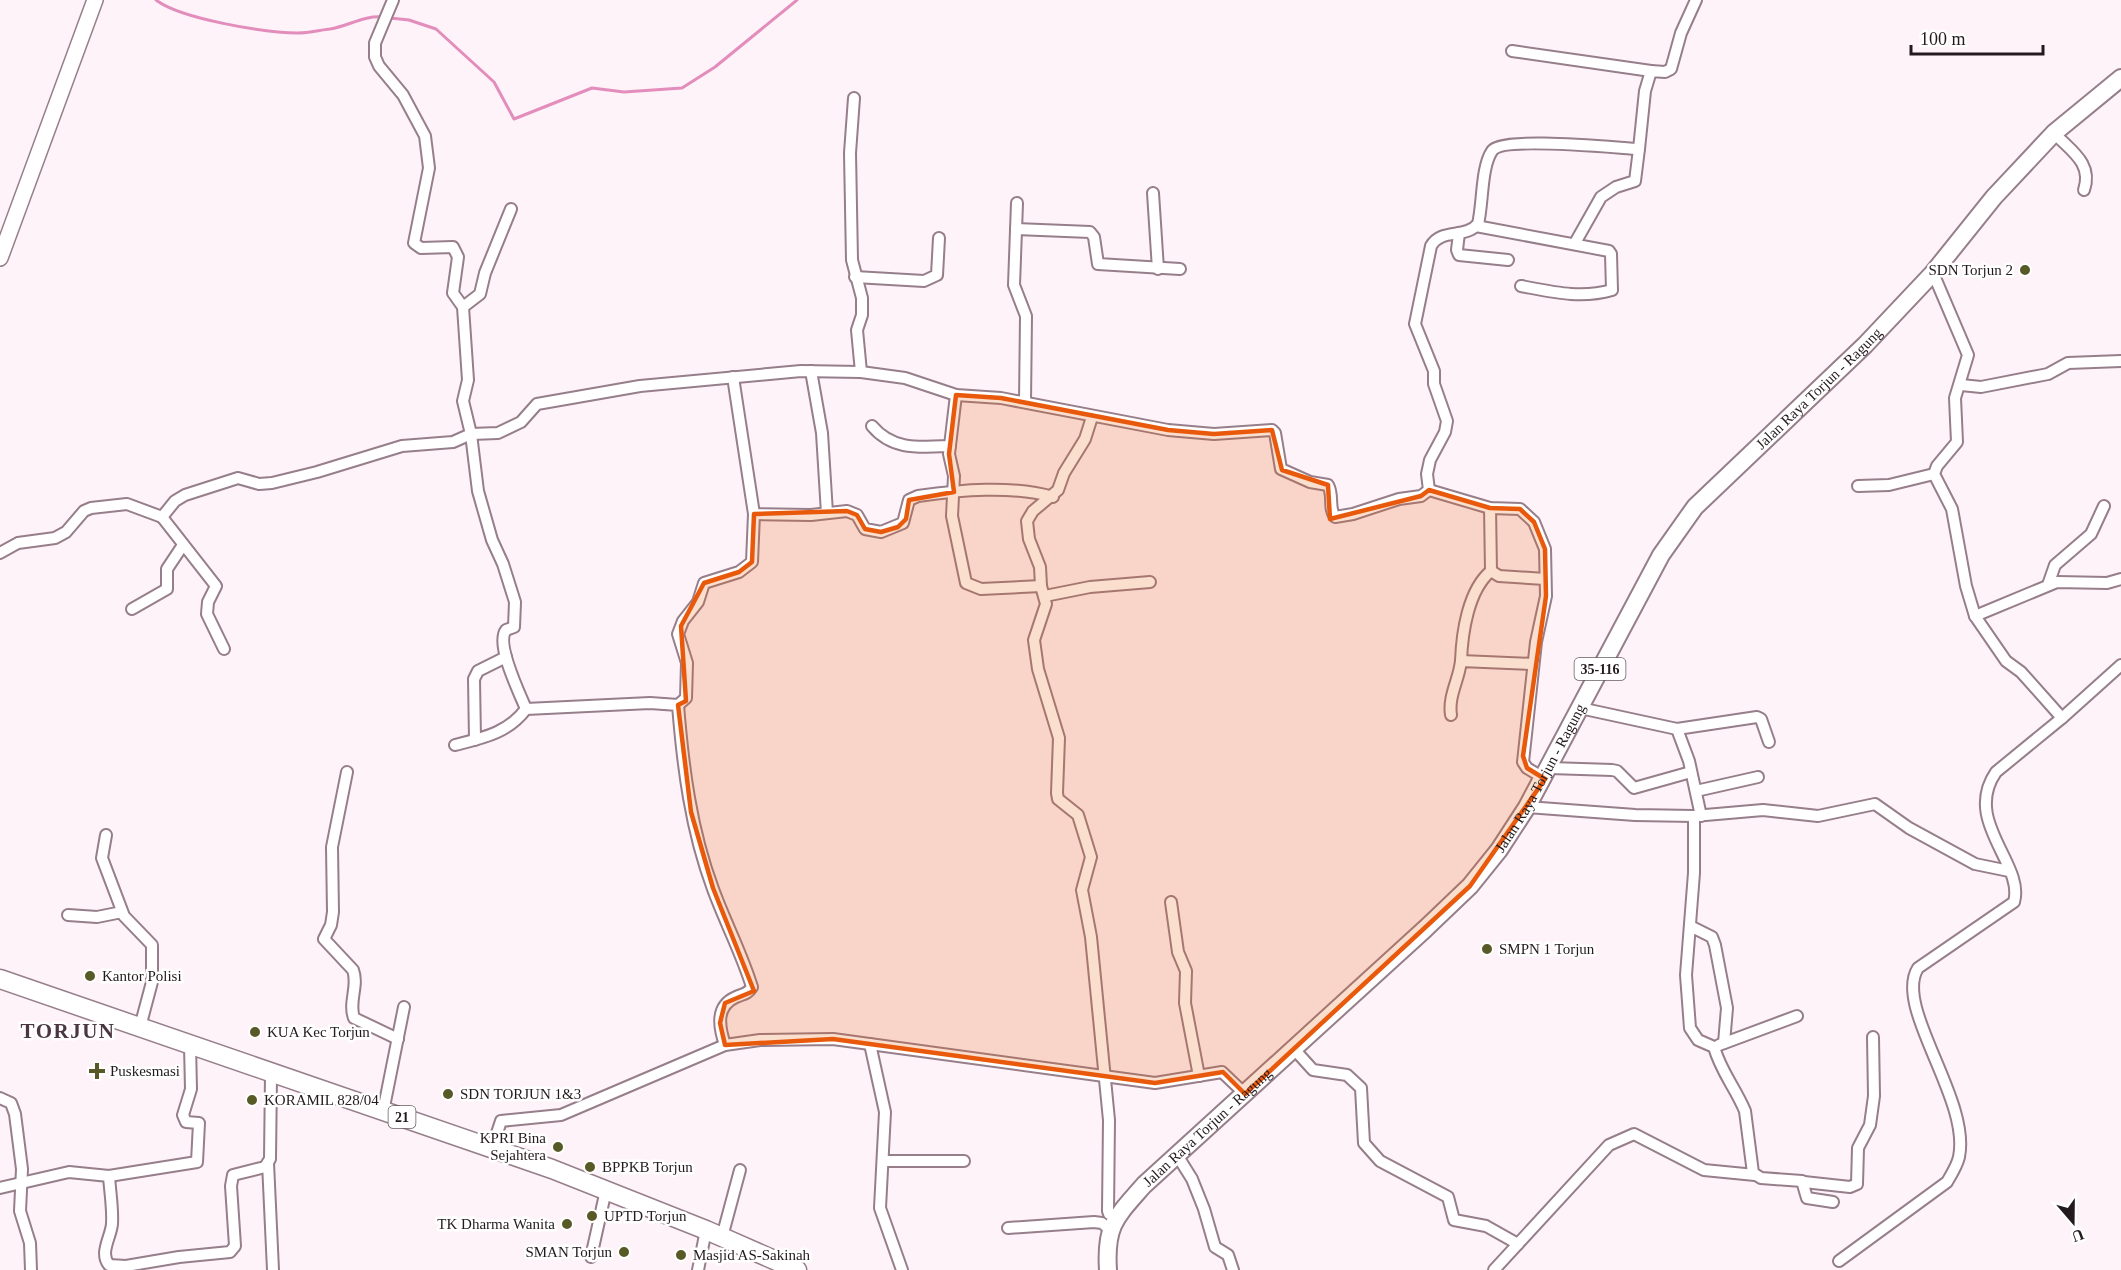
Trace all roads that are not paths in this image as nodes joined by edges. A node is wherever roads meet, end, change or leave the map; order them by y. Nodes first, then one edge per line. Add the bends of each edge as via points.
1 (95, 0) edge
2 (393, 0) edge
3 (1696, 0) edge
4 (1512, 51) dead end
5 (1651, 71) junction
6 (2121, 78) edge
7 (854, 98) dead end
8 (2054, 133) junction
9 (1639, 150) junction
10 (2084, 190) dead end
11 (1153, 193) dead end
12 (1017, 203) dead end
13 (511, 208) dead end
14 (1476, 226) junction
15 (1016, 229) junction
16 (1460, 233) junction
17 (939, 238) dead end
18 (1575, 243) junction
19 (0, 258) edge
20 (1508, 260) dead end
21 (1158, 269) junction
22 (1180, 269) dead end
23 (1933, 273) junction
24 (855, 277) junction
25 (1521, 285) dead end
26 (463, 307) junction
27 (2121, 361) edge
28 (811, 371) junction
29 (861, 372) junction
30 (733, 377) junction
31 (1961, 385) junction
32 (956, 395) junction
33 (1025, 402) junction
34 (1092, 417) junction
35 (872, 426) dead end
36 (471, 434) junction
37 (950, 446) junction
38 (1934, 474) junction
39 (1858, 486) dead end
40 (1429, 490) junction
41 (954, 492) junction
42 (1053, 497) junction
43 (2104, 506) dead end
44 (1490, 508) junction
45 (827, 513) junction
46 (754, 514) junction
47 (162, 517) junction
48 (183, 544) junction
49 (0, 553) edge
50 (1491, 571) junction
51 (1545, 579) junction
52 (2121, 579) edge
53 (1150, 582) dead end
54 (2048, 585) junction
55 (1043, 591) junction
56 (132, 609) dead end
57 (1975, 616) junction
58 (224, 649) dead end
59 (506, 657) junction
60 (1461, 661) junction
61 (1533, 664) junction
62 (2121, 665) edge
63 (678, 705) junction
64 (1580, 708) junction
65 (526, 709) junction
66 (1451, 715) dead end
67 (2060, 715) junction
68 (1677, 729) junction
69 (475, 740) junction
70 (1769, 742) dead end
71 (455, 745) dead end
72 (347, 772) dead end
73 (1692, 772) junction
74 (1547, 774) junction
75 (1758, 777) dead end
76 (1696, 791) junction
77 (1527, 807) junction
78 (1697, 816) junction
79 (106, 835) dead end
80 (2009, 871) junction
81 (1171, 902) dead end
82 (122, 912) junction
83 (68, 915) dead end
84 (1690, 926) junction
85 (0, 980) edge
86 (405, 1007) dead end
87 (1797, 1016) dead end
88 (140, 1027) junction
89 (1873, 1037) dead end
90 (398, 1039) junction
91 (870, 1044) junction
92 (189, 1045) junction
93 (725, 1045) junction
94 (1719, 1045) junction
95 (1294, 1049) junction
96 (271, 1075) junction
97 (1199, 1076) junction
98 (1105, 1077) junction
99 (1245, 1094) junction
100 (0, 1098) edge
101 (383, 1112) junction
102 (492, 1148) junction
103 (1177, 1155) junction
104 (884, 1161) junction
105 (964, 1161) dead end
106 (268, 1163) junction
107 (740, 1170) dead end
108 (1755, 1175) junction
109 (108, 1176) junction
110 (1804, 1182) junction
111 (22, 1183) junction
112 (0, 1188) edge
113 (606, 1190) junction
114 (1833, 1202) dead end
115 (1114, 1222) junction
116 (1008, 1228) dead end
117 (714, 1233) junction
118 (1518, 1244) junction
119 (591, 1257) dead end
120 (1839, 1261) dead end
121 (31, 1270) edge
122 (273, 1270) edge
123 (698, 1270) edge
124 (797, 1270) edge
125 (902, 1270) edge
126 (1108, 1270) edge
127 (1233, 1270) edge
128 (1494, 1270) edge

1 - 19 street
2 - 26 street via 375,43 375,57 419,122 428,155 429,168 414,243 421,248 456,249 458,266 453,293
3 - 5 street via 1671,69
4 - 5 street
5 - 9 street
6 - 8 main road, Jalan Raya Torjun - Ragung / 35-116
7 - 24 street via 850,153
8 - 10 street via 2086,168
8 - 23 main road, Jalan Raya Torjun - Ragung / 35-116 via 1994,197
9 - 14 street via 1542,143 1494,149 1487,165
9 - 18 street via 1635,181 1600,197
11 - 21 street
12 - 15 street
13 - 26 street via 480,294
14 - 16 street
14 - 18 street
15 - 21 street via 1090,232 1098,264
15 - 33 street via 1014,285 1026,316
16 - 20 street via 1459,255
16 - 40 street via 1440,236 1431,246 1415,313 1416,332 1434,371 1436,391 1447,421 1430,460
17 - 24 street via 937,275 933,278 924,281
18 - 25 street via 1609,251 1612,290 1588,296
21 - 22 street
23 - 31 street via 1958,337 1967,349
23 - 64 main road, Jalan Raya Torjun - Ragung / 35-116 via 1850,360 1695,507 1661,555
24 - 29 street via 863,307 857,330
26 - 36 street via 468,380 463,400
27 - 31 street via 2068,363 2048,374 1986,387
28 - 29 street
28 - 30 street
28 - 45 street via 822,433
29 - 32 street via 925,383
30 - 36 street via 640,386 537,404 512,427 498,433
30 - 46 street
31 - 38 street via 1956,398 1957,442
32 - 33 street
32 - 37 street
33 - 34 street
34 - 40 street via 1214,434 1272,430 1283,471 1328,485 1335,517 1421,496
34 - 42 street via 1085,439
35 - 37 street via 886,441 915,447
36 - 47 street via 453,442 402,446 272,483 238,478 185,495
36 - 59 street via 477,491 515,602 514,627 502,634
37 - 41 street
38 - 39 street via 1889,485
38 - 57 street via 1952,508
40 - 44 street
41 - 42 street via 1035,492
41 - 45 street via 914,498 906,506 903,523 881,532 865,528 853,513
41 - 55 street via 953,530 966,583 981,589
42 - 55 street via 1027,521 1029,539 1041,567
43 - 54 street via 2091,534 2055,564
44 - 50 street
44 - 51 street via 1520,509 1534,522 1545,549
45 - 46 street
46 - 63 street via 752,562 739,572 704,583 698,602 681,626 678,634 687,663 687,689 686,698
47 - 48 street
47 - 49 street via 127,504 91,508 55,538 18,543
48 - 56 street via 167,569 167,589
48 - 58 street via 216,586 207,614
50 - 51 street via 1499,576
50 - 60 street via 1480,582 1469,611
51 - 61 street via 1546,596
52 - 54 street
53 - 55 street
54 - 57 street
55 - 98 street via 1046,604 1034,640 1059,738 1057,793 1078,815 1092,857 1082,890 1091,937
57 - 67 street via 2006,661
59 - 65 street
59 - 69 street via 478,671 474,679
60 - 61 street
60 - 66 street via 1459,680 1449,704
61 - 74 street via 1523,762 1527,768
62 - 67 street
63 - 65 street
63 - 93 street via 684,778 699,842 752,987 749,993 725,1003 720,1023
64 - 68 street
64 - 74 main road, Jalan Raya Torjun - Ragung / 35-116
65 - 69 street via 507,728
67 - 80 street via 1996,772 1988,784 1985,803 1989,820
68 - 70 street via 1757,717
68 - 73 street
69 - 71 street
72 - 90 street via 332,847 331,925 324,939 354,970 354,1018
73 - 74 street via 1634,788 1612,770
73 - 76 street
74 - 77 main road, Jalan Raya Torjun - Ragung / 35-116
75 - 76 street
76 - 78 street
77 - 78 street
77 - 95 main road, Jalan Raya Torjun - Ragung / 35-116 via 1470,886
78 - 80 street via 1763,810 1818,816 1875,804 1909,828 1975,864
78 - 84 street
79 - 82 street via 102,858
80 - 120 street via 2015,885 2014,902 1913,976 1912,995 1924,1032 1957,1109 1959,1158 1947,1182
81 - 97 street via 1178,952 1186,971 1185,1003
82 - 83 street via 97,917
82 - 88 street via 152,945 152,982
84 - 94 street via 1712,937 1717,952 1727,1008
84 - 94 street via 1686,975 1690,1028 1698,1040
85 - 88 highway, 21
86 - 90 street
87 - 94 street
88 - 92 highway, 21
89 - 110 street via 1874,1095 1870,1125 1858,1148 1857,1184 1850,1187
90 - 101 street
91 - 93 street via 799,1038
91 - 98 street
91 - 104 street via 885,1112
92 - 96 highway, 21
92 - 109 street via 191,1089 183,1115 186,1122 198,1121 200,1127 197,1162
93 - 102 street via 561,1115 501,1121
94 - 108 street via 1718,1064 1745,1111
95 - 99 main road, Jalan Raya Torjun - Ragung / 35-116
95 - 118 street via 1313,1070 1347,1075 1361,1088 1364,1143 1380,1161 1448,1197 1454,1220 1486,1226
96 - 101 highway, 21
96 - 106 street
97 - 98 street via 1155,1083
97 - 99 street via 1222,1072
98 - 115 street via 1109,1120 1108,1211
99 - 103 main road, Jalan Raya Torjun - Ragung / 35-116
100 - 111 street via 10,1103 15,1114
101 - 102 highway, 21
102 - 113 highway, 21
103 - 115 main road, Jalan Raya Torjun - Ragung / 35-116 via 1144,1185
103 - 127 street via 1192,1179 1215,1247 1228,1255
104 - 105 street
104 - 125 street via 880,1208
106 - 109 street via 260,1169 232,1175 235,1246 230,1252 126,1266 105,1261 112,1226
106 - 122 street
107 - 117 street
108 - 110 street
108 - 118 street via 1704,1170 1634,1134 1609,1145
109 - 111 street via 69,1172
110 - 114 street via 1807,1198
111 - 112 street
111 - 121 street via 20,1211 30,1243
113 - 117 highway, 21
113 - 119 street
115 - 116 street
115 - 126 main road
117 - 123 street
117 - 124 highway, 21
118 - 128 street

